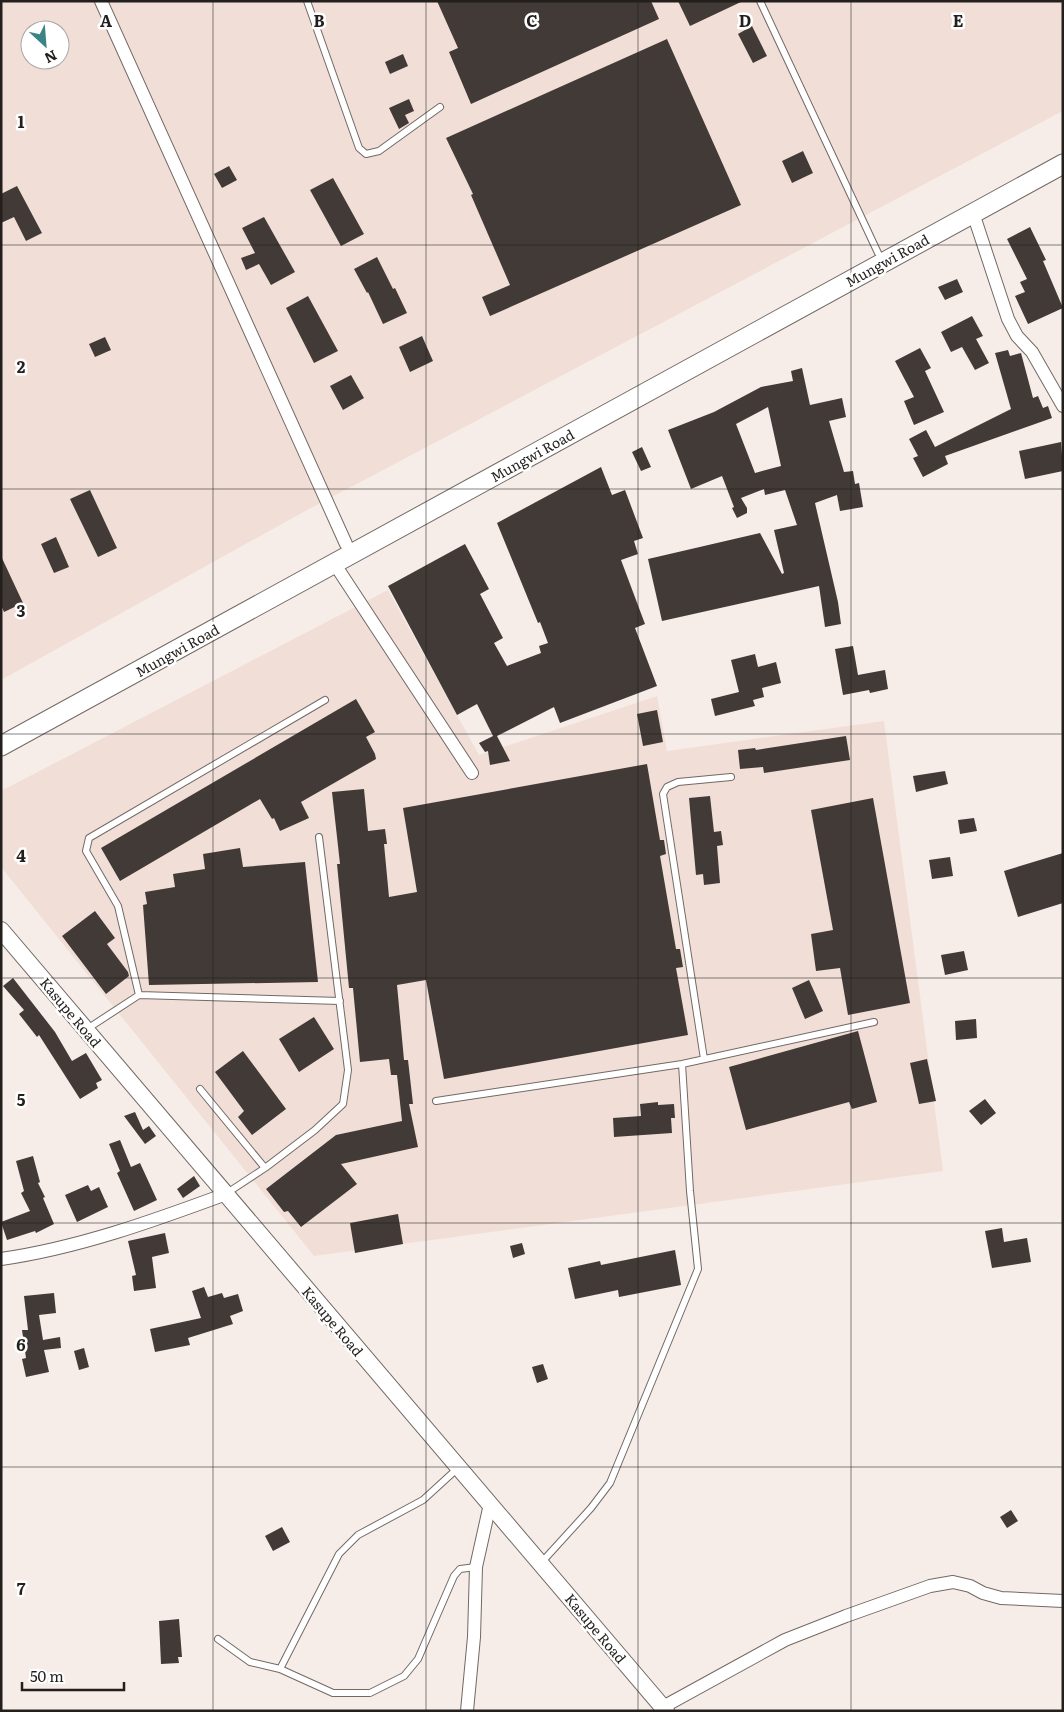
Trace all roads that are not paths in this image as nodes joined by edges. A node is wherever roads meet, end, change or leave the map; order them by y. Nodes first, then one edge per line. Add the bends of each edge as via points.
1 (101, 1) edge
2 (307, 1) edge
3 (760, 1) edge
4 (440, 107) dead end
5 (1063, 151) edge
6 (1063, 164) edge
7 (973, 213) junction
8 (878, 254) junction
9 (1063, 406) edge
10 (346, 544) junction
11 (334, 563) junction
12 (325, 700) dead end
13 (1, 732) edge
14 (1, 746) edge
15 (472, 773) dead end
16 (731, 777) dead end
17 (319, 837) dead end
18 (1, 930) edge
19 (139, 995) junction
20 (340, 1001) junction
21 (874, 1022) dead end
22 (86, 1030) junction
23 (704, 1059) junction
24 (682, 1064) junction
25 (200, 1089) dead end
26 (436, 1101) dead end
27 (264, 1168) junction
28 (226, 1194) junction
29 (1, 1260) edge
30 (459, 1468) junction
31 (490, 1504) junction
32 (541, 1563) junction
33 (476, 1567) junction
34 (1063, 1601) edge
35 (218, 1639) dead end
36 (280, 1669) junction
37 (665, 1709) edge
38 (467, 1711) edge

1 - 10 street
2 - 4 lane via 359,148 366,154 379,151
3 - 8 lane
5 - 8 main road, Mungwi Road
6 - 7 main road, Mungwi Road
7 - 9 street via 1008,319 1017,336 1032,352
7 - 11 main road, Mungwi Road
8 - 10 main road, Mungwi Road
10 - 13 main road, Mungwi Road
11 - 14 main road, Mungwi Road
11 - 15 street
12 - 19 lane via 89,838 86,851 118,906
16 - 23 lane via 678,782 667,787 663,794
17 - 20 lane
18 - 22 street, Kasupe Road
19 - 20 lane
19 - 22 lane
20 - 27 lane via 348,1070 343,1104 315,1130
21 - 23 lane
22 - 28 street, Kasupe Road
23 - 24 lane
24 - 26 lane
24 - 32 lane via 698,1269 610,1482
25 - 27 lane
27 - 28 lane
28 - 29 street via 133,1227 56,1249
28 - 30 street, Kasupe Road
30 - 31 street, Kasupe Road
30 - 36 lane via 423,1500 358,1535 340,1554
31 - 32 street, Kasupe Road
31 - 33 street
32 - 37 street, Kasupe Road
33 - 36 lane via 460,1569 454,1576 418,1659 404,1676 370,1694 333,1693
33 - 38 street
34 - 37 street via 1001,1598 953,1582 930,1586 785,1640
35 - 36 lane via 250,1662

